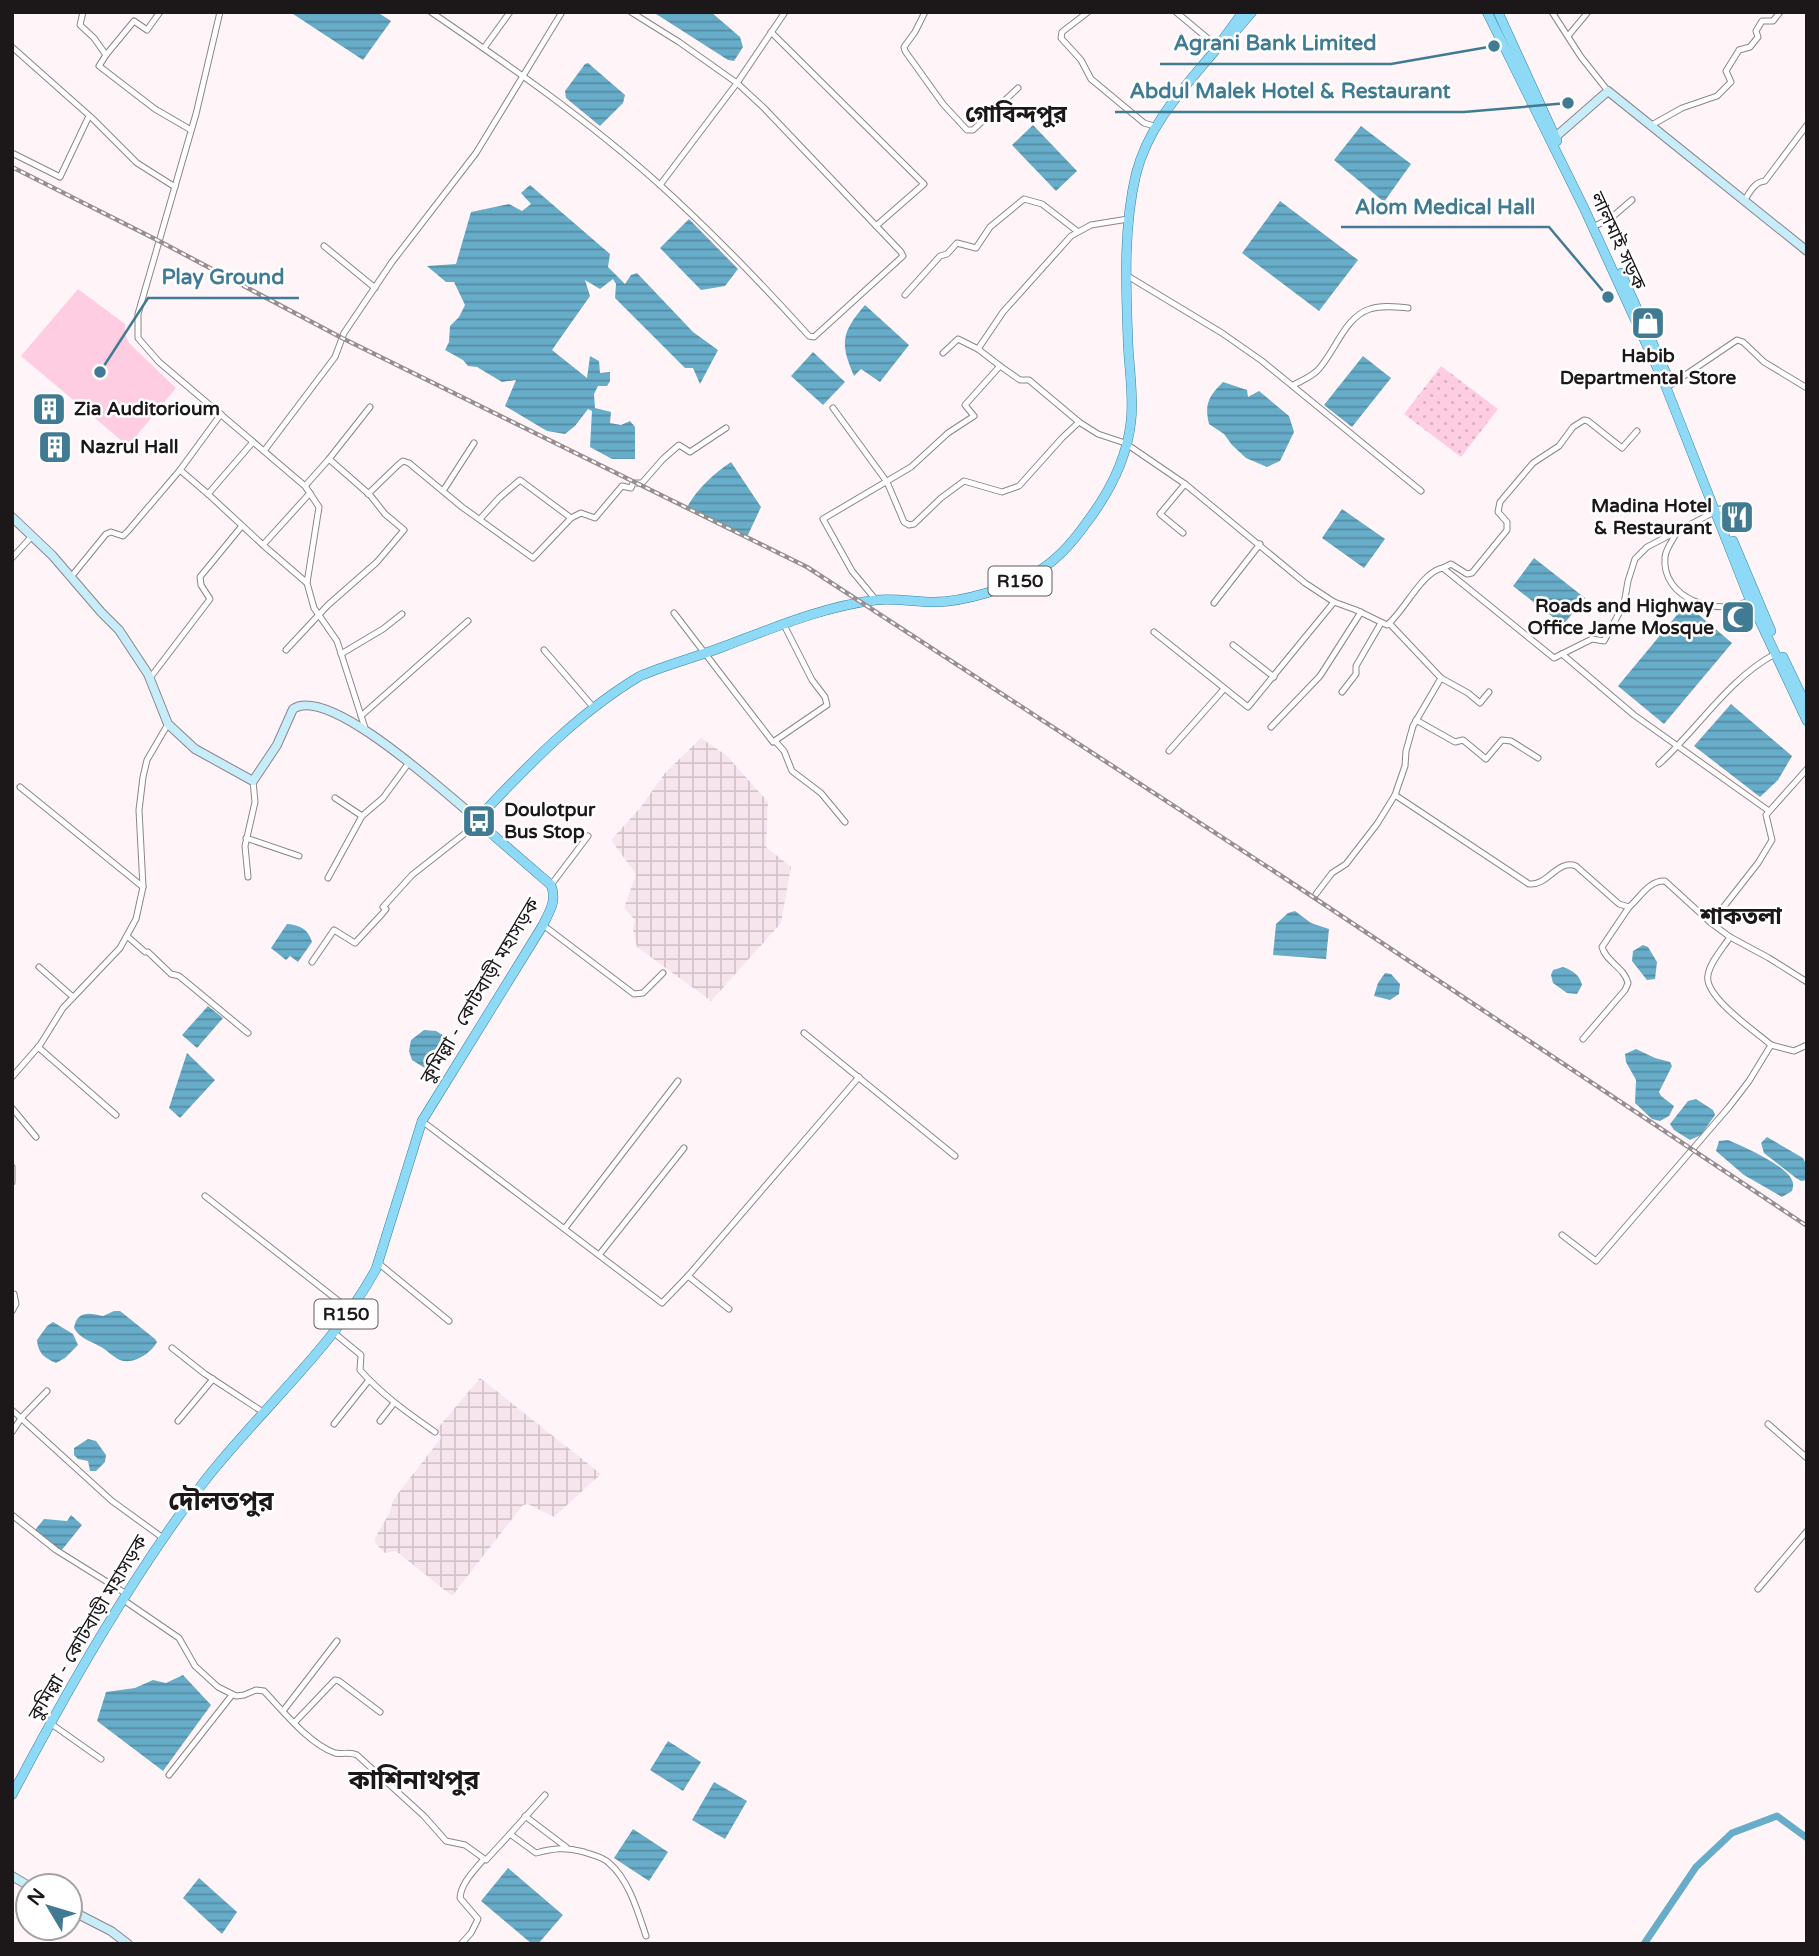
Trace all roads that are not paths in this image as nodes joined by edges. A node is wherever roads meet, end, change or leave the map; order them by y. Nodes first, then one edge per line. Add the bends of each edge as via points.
1 (83, 12) edge
2 (160, 12) edge
3 (220, 12) edge
4 (431, 12) edge
5 (510, 12) edge
6 (562, 12) edge
7 (631, 12) edge
8 (785, 12) edge
9 (925, 12) edge
10 (1088, 12) edge
11 (1176, 12) edge
12 (1243, 12) edge
13 (1252, 12) edge
14 (1487, 12) edge
15 (1498, 12) edge
16 (1552, 12) edge
17 (1588, 12) edge
18 (1780, 12) edge
19 (771, 32) junction
20 (1568, 36) junction
21 (12, 47) edge
22 (1219, 47) junction
23 (484, 48) junction
24 (106, 55) junction
25 (523, 76) junction
26 (737, 83) junction
27 (1018, 88) dead end
28 (1608, 91) junction
29 (89, 116) junction
30 (1807, 125) edge
31 (1154, 126) junction
32 (1650, 127) junction
33 (191, 130) junction
34 (1553, 139) junction
35 (12, 153) edge
36 (660, 185) junction
37 (175, 187) junction
38 (1632, 200) dead end
39 (1744, 201) junction
40 (1128, 219) junction
41 (1597, 225) junction
42 (876, 226) junction
43 (1077, 231) junction
44 (324, 246) dead end
45 (1807, 251) edge
46 (1126, 275) junction
47 (375, 288) junction
48 (905, 295) dead end
49 (1408, 308) dead end
50 (978, 349) junction
51 (943, 353) dead end
52 (1000, 366) junction
53 (1293, 385) junction
54 (1669, 386) junction
55 (1807, 388) edge
56 (370, 407) dead end
57 (833, 408) dead end
58 (221, 414) junction
59 (1079, 422) junction
60 (726, 428) dead end
61 (1637, 431) dead end
62 (253, 442) junction
63 (474, 443) dead end
64 (1125, 443) junction
65 (264, 451) junction
66 (329, 459) junction
67 (180, 470) junction
68 (887, 482) junction
69 (1185, 484) junction
70 (305, 486) junction
71 (443, 491) junction
72 (1420, 491) dead end
73 (310, 493) junction
74 (208, 494) junction
75 (368, 494) junction
76 (1717, 510) junction
77 (12, 517) edge
78 (571, 518) junction
79 (481, 519) junction
80 (241, 527) junction
81 (1678, 529) junction
82 (1182, 533) dead end
83 (32, 536) junction
84 (1260, 544) junction
85 (263, 545) junction
86 (12, 558) edge
87 (1443, 568) junction
88 (71, 577) junction
89 (307, 583) junction
90 (876, 600) junction
91 (1750, 600) junction
92 (1334, 602) junction
93 (1214, 603) dead end
94 (1361, 612) junction
95 (674, 613) dead end
96 (402, 614) dead end
97 (319, 616) junction
98 (468, 621) dead end
99 (1381, 623) junction
100 (1390, 624) junction
101 (784, 625) junction
102 (1154, 632) dead end
103 (1233, 645) dead end
104 (286, 650) dead end
105 (544, 650) dead end
106 (341, 654) junction
107 (703, 654) junction
108 (1562, 654) junction
109 (1775, 654) junction
110 (1274, 677) junction
111 (150, 678) junction
112 (1441, 678) junction
113 (1224, 689) junction
114 (1342, 692) dead end
115 (1489, 692) dead end
116 (1806, 704) edge
117 (594, 708) junction
118 (361, 716) junction
119 (1416, 720) junction
120 (1807, 721) edge
121 (168, 724) junction
122 (1271, 727) dead end
123 (365, 728) junction
124 (775, 741) junction
125 (1678, 747) junction
126 (1169, 751) dead end
127 (1538, 758) dead end
128 (408, 764) junction
129 (1659, 764) dead end
130 (1807, 769) edge
131 (253, 781) junction
132 (20, 787) dead end
133 (1395, 795) junction
134 (335, 797) dead end
135 (1769, 811) junction
136 (362, 816) junction
137 (482, 820) junction
138 (845, 822) dead end
139 (588, 836) dead end
140 (246, 838) junction
141 (299, 856) dead end
142 (247, 877) dead end
143 (328, 878) dead end
144 (551, 886) junction
145 (143, 887) junction
146 (1316, 894) dead end
147 (1629, 907) junction
148 (1712, 923) junction
149 (543, 925) junction
150 (127, 936) junction
151 (1730, 937) junction
152 (312, 962) dead end
153 (39, 967) dead end
154 (663, 973) dead end
155 (1807, 982) edge
156 (73, 997) junction
157 (248, 1033) dead end
158 (804, 1033) dead end
159 (1583, 1039) dead end
160 (1771, 1045) junction
161 (1807, 1045) edge
162 (38, 1047) junction
163 (12, 1076) edge
164 (859, 1077) junction
165 (678, 1081) dead end
166 (12, 1108) edge
167 (116, 1115) dead end
168 (422, 1121) junction
169 (36, 1138) dead end
170 (684, 1148) dead end
171 (954, 1156) dead end
172 (12, 1167) edge
173 (12, 1182) edge
174 (205, 1196) dead end
175 (565, 1228) junction
176 (1562, 1235) dead end
177 (600, 1255) junction
178 (377, 1262) junction
179 (688, 1276) junction
180 (14, 1294) edge
181 (729, 1309) dead end
182 (350, 1310) junction
183 (12, 1311) edge
184 (449, 1321) dead end
185 (332, 1332) junction
186 (173, 1348) dead end
187 (214, 1379) junction
188 (369, 1380) junction
189 (47, 1391) dead end
190 (394, 1403) junction
191 (12, 1410) edge
192 (263, 1412) junction
193 (22, 1417) junction
194 (178, 1421) dead end
195 (380, 1421) dead end
196 (334, 1424) dead end
197 (1768, 1424) dead end
198 (12, 1432) edge
199 (435, 1432) dead end
200 (1807, 1458) edge
201 (12, 1515) edge
202 (1807, 1531) edge
203 (163, 1538) junction
204 (1758, 1589) dead end
205 (124, 1596) junction
206 (337, 1641) dead end
207 (232, 1695) junction
208 (283, 1711) junction
209 (380, 1712) dead end
210 (295, 1722) junction
211 (50, 1723) junction
212 (101, 1759) dead end
213 (169, 1774) dead end
214 (12, 1795) edge
215 (545, 1795) dead end
216 (525, 1816) junction
217 (510, 1834) junction
218 (566, 1847) junction
219 (484, 1860) junction
220 (84, 1917) edge
221 (646, 1936) dead end
222 (128, 1944) edge
223 (461, 1944) edge

1 - 24 street via 81,27
2 - 24 street via 147,30 134,21
3 - 33 street
4 - 23 street
5 - 23 street
6 - 25 street
7 - 26 street
8 - 19 street
9 - 27 street via 905,51 967,130 973,130
10 - 31 street via 1061,37 1091,79 1144,123
11 - 22 street
12 - 22 main road, R150
13 - 22 main road, R150
14 - 34 main road, লালমাই সড়ক
15 - 34 main road, লালমাই সড়ক
16 - 20 street
17 - 20 street
18 - 32 street via 1773,21 1762,21 1758,37 1750,47 1739,50 1726,71 1732,80 1723,92
19 - 26 street
19 - 42 street via 924,184
20 - 28 street
21 - 29 street
22 - 31 main road, R150
23 - 25 street
24 - 33 street via 99,66
25 - 36 street
25 - 47 street via 476,153
26 - 36 street
26 - 42 street
28 - 32 street
28 - 34 street
29 - 35 street via 60,177
29 - 37 street via 137,163
30 - 39 street
31 - 40 main road, R150 via 1137,171
32 - 39 street
33 - 37 street
34 - 41 main road, লালমাই সড়ক
34 - 54 main road, লালমাই সড়ক
36 - 42 street via 814,337 903,256
37 - 58 street via 138,314 138,338 159,362
38 - 41 street
39 - 45 street
40 - 43 street
40 - 46 main road, R150
41 - 54 main road, লালমাই সড়ক
43 - 48 street via 1042,204 1024,199 990,227 976,248 957,243 940,256
43 - 50 street via 1003,312
44 - 47 street
46 - 53 street via 1222,332
46 - 64 main road, R150 via 1133,400
47 - 65 street via 344,333 335,356
49 - 53 street via 1368,309 1355,318 1317,370
50 - 51 street via 958,340
50 - 52 street
52 - 59 street via 1020,380 1028,380
52 - 68 street via 965,405 974,416
53 - 72 street
54 - 55 street via 1737,340
54 - 76 main road, লালমাই সড়ক
56 - 66 street
57 - 68 street
58 - 62 street
58 - 67 street
59 - 64 street
59 - 68 street via 1019,486 1002,492 964,481 909,525
60 - 78 street via 690,452 679,445 642,483 622,486 595,518 581,513
61 - 87 street via 1622,448 1588,421 1575,425 1559,446 1532,463 1500,502 1498,512 1507,522 1507,530 1472,573 1451,564
62 - 65 street
62 - 74 street
63 - 71 street
64 - 69 street
64 - 90 main road, R150 via 1111,488 1096,510 1058,557 1037,572 1014,584 938,602
65 - 70 street
66 - 70 street
66 - 75 street
67 - 74 street
67 - 88 street via 123,536 106,534
68 - 90 street via 823,519 852,571
69 - 82 street via 1160,514
69 - 84 street
70 - 73 street
71 - 75 street via 403,461
71 - 79 street
73 - 85 street
73 - 89 street via 319,507
74 - 80 street
75 - 97 street via 404,530
76 - 81 street
76 - 91 main road, লালমাই সড়ক
76 - 116 main road, লালমাই সড়ক
77 - 83 street
78 - 79 street via 520,480
78 - 79 street via 533,558
80 - 85 street
80 - 111 street via 200,576 210,599
81 - 91 street via 1665,553 1665,570 1679,592 1712,607 1739,606
81 - 108 street via 1635,559 1624,604 1606,638 1600,642 1592,639
83 - 86 street
83 - 88 street
84 - 92 street
84 - 93 street
85 - 89 street
87 - 100 street via 1436,569 1412,594
87 - 108 street via 1551,657
88 - 111 street via 119,630
89 - 97 street
90 - 101 main road, R150
91 - 109 main road, লালমাই সড়ক
92 - 94 street
92 - 110 street
94 - 99 street
94 - 122 street via 1320,676
95 - 107 street
96 - 106 street
97 - 104 street
97 - 106 street
98 - 118 street
99 - 100 street
99 - 114 street
100 - 112 street
101 - 107 main road, R150
101 - 124 street via 827,705
102 - 113 street
103 - 110 street
105 - 117 street
106 - 118 street
107 - 117 main road, R150 via 640,676
107 - 124 street
108 - 125 street
109 - 120 main road, লালমাই সড়ক
109 - 125 street via 1735,684
110 - 113 street via 1248,707
111 - 121 street
112 - 115 street via 1480,703
112 - 119 street
113 - 126 street
117 - 137 main road, R150 via 508,787
118 - 123 street
119 - 127 street via 1455,742 1463,740 1486,759 1502,740
119 - 133 street
121 - 131 street via 195,749
121 - 145 street via 142,777
123 - 128 street
123 - 131 street via 324,708 297,706
124 - 138 street via 792,771 821,793
125 - 129 street
125 - 135 street
128 - 136 street
128 - 137 street
130 - 135 street
131 - 140 street via 255,802
132 - 145 street
133 - 146 street via 1346,864 1332,873
133 - 147 street via 1529,884 1570,864
134 - 136 street
135 - 148 street via 1766,821 1772,840
136 - 143 street
137 - 144 main road, কুমিল্লা - কোটবাড়ী মহাসড়ক via 485,828
137 - 152 street via 412,875 355,943 334,930
139 - 144 street
140 - 141 street
140 - 142 street
144 - 149 main road, কুমিল্লা - কোটবাড়ী মহাসড়ক / R150 via 554,903
145 - 150 street
147 - 148 street via 1653,883 1665,881
147 - 159 street via 1602,947 1628,984
148 - 151 street
149 - 154 street via 634,994 643,993
149 - 168 main road, কুমিল্লা - কোটবাড়ী মহাসড়ক / R150
150 - 156 street
150 - 157 street
151 - 155 street
151 - 160 street via 1708,973 1707,984 1713,996
153 - 156 street
156 - 162 street
158 - 164 street
160 - 161 street via 1794,1051
160 - 176 street via 1729,1107 1596,1261
162 - 163 street
162 - 167 street
164 - 171 street
164 - 179 street
165 - 175 street
166 - 169 street
168 - 175 street
168 - 178 main road, কুমিল্লা - কোটবাড়ী মহাসড়ক / R150
170 - 177 street
172 - 173 street
174 - 182 street
175 - 177 street
177 - 179 street via 662,1303
178 - 182 main road, কুমিল্লা - কোটবাড়ী মহাসড়ক / R150
178 - 184 street
179 - 181 street
180 - 183 street
182 - 185 main road, কুমিল্লা - কোটবাড়ী মহাসড়ক / R150
185 - 188 street via 361,1355 360,1370
185 - 192 main road, কুমিল্লা - কোটবাড়ী মহাসড়ক / R150
186 - 187 street
187 - 192 street
187 - 194 street
188 - 190 street
188 - 196 street
189 - 193 street
190 - 195 street
190 - 199 street
191 - 193 street
192 - 203 main road, কুমিল্লা - কোটবাড়ী মহাসড়ক / R150
193 - 198 street
193 - 203 street via 112,1501
197 - 200 street
201 - 205 street
202 - 204 street
203 - 205 main road, কুমিল্লা - কোটবাড়ী মহাসড়ক / R150
205 - 207 street via 179,1638 199,1671
205 - 211 main road, কুমিল্লা - কোটবাড়ী মহাসড়ক / R150
206 - 208 street
207 - 208 street via 260,1689
207 - 213 street
208 - 210 street
209 - 210 street via 335,1680
210 - 219 street via 311,1740 334,1752 357,1755 446,1841 465,1845
211 - 212 street
211 - 214 main road, কুমিল্লা - কোটবাড়ী মহাসড়ক / R150
215 - 216 street
216 - 217 street
216 - 218 street
217 - 218 street via 536,1853
217 - 219 street
218 - 221 street via 607,1861 620,1874
219 - 223 street via 459,1894 478,1919
220 - 222 street

